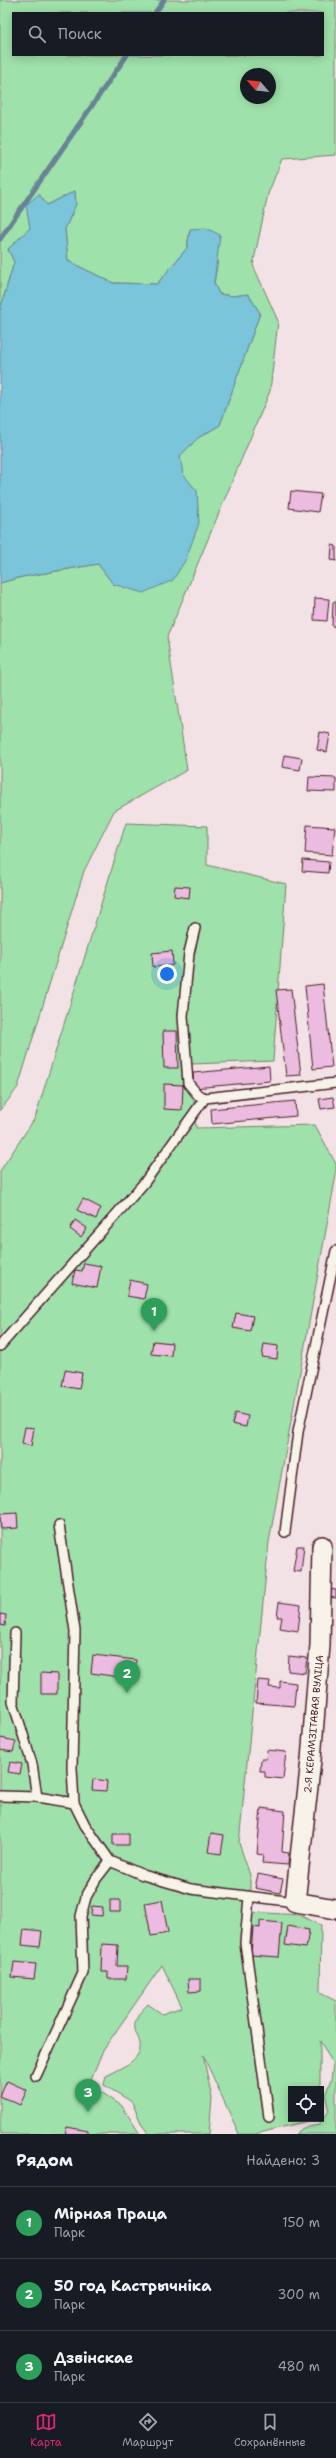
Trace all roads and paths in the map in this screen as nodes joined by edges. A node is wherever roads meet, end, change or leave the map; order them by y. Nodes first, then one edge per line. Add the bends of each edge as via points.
1 (195, 928) dead end
2 (336, 1083) edge
3 (205, 1098) junction
4 (336, 1251) edge
5 (0, 1346) edge
6 (60, 1526) dead end
7 (285, 1532) dead end
8 (322, 1546) dead end
9 (15, 1633) dead end
10 (0, 1796) edge
11 (37, 1797) junction
12 (74, 1803) junction
13 (110, 1861) junction
14 (249, 1897) junction
15 (295, 1902) junction
16 (336, 1909) edge
17 (36, 2076) dead end
18 (269, 2117) dead end

1 - 3 lane via 189,954 183,1016 188,1083 198,1096
2 - 3 lane
3 - 5 lane via 144,1183
4 - 7 lane via 298,1432
6 - 12 lane via 75,1631 72,1768
8 - 15 street, 2-Я КЕРАМЗІТАВАЯ ВУЛІЦА via 320,1645 311,1760
9 - 11 lane via 13,1702 32,1764
10 - 11 lane
11 - 12 lane
12 - 13 lane via 85,1825
13 - 14 lane via 143,1875 191,1889
13 - 17 lane via 86,1896 81,1922 83,1973
14 - 15 lane
14 - 18 lane via 245,1943
15 - 16 street

